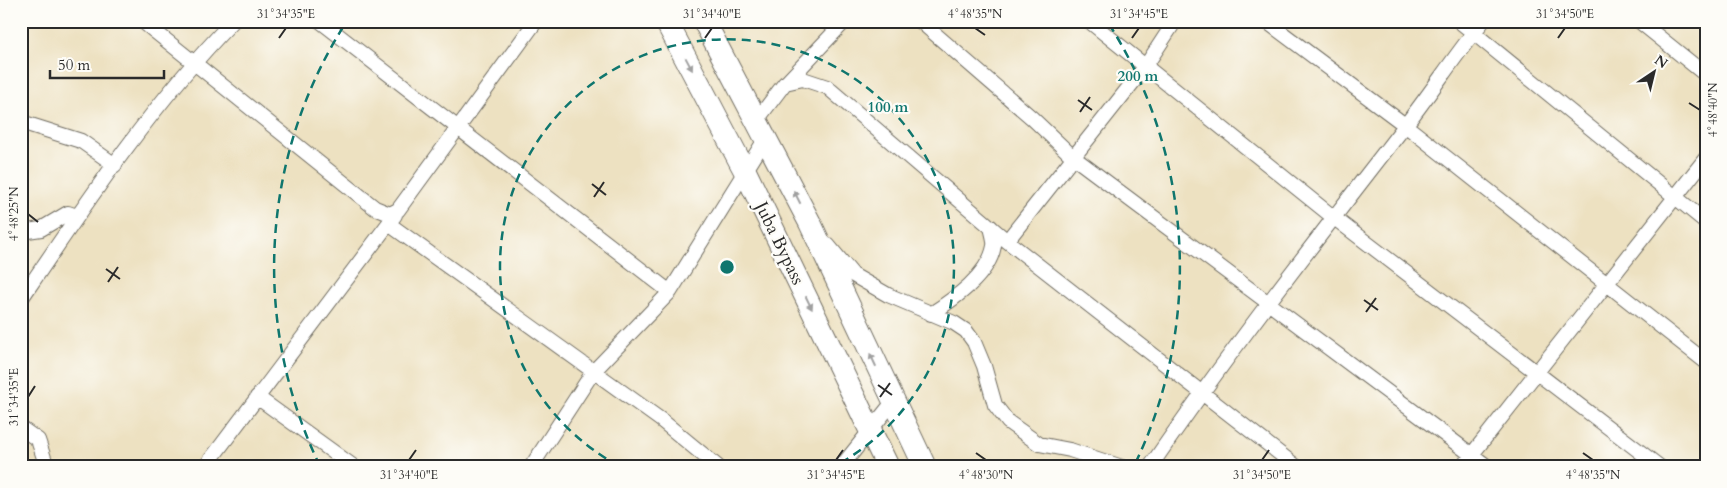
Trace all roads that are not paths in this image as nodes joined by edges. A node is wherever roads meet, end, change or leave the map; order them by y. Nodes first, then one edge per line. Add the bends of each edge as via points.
1 (142, 21) edge
2 (233, 21) edge
3 (320, 21) edge
4 (536, 21) edge
5 (666, 21) edge
6 (704, 21) edge
7 (845, 21) edge
8 (920, 21) edge
9 (1089, 21) edge
10 (1175, 21) edge
11 (1266, 21) edge
12 (1459, 21) edge
13 (1483, 21) edge
14 (1639, 21) edge
15 (1474, 32) junction
16 (194, 61) junction
17 (1144, 66) junction
18 (1706, 75) edge
19 (785, 84) junction
20 (21, 122) edge
21 (1406, 125) junction
22 (762, 129) junction
23 (1073, 157) junction
24 (1706, 158) edge
25 (115, 165) junction
26 (745, 171) junction
27 (1674, 197) junction
28 (398, 210) junction
29 (77, 216) junction
30 (1333, 217) junction
31 (1706, 222) edge
32 (810, 223) junction
33 (393, 227) dead end
34 (990, 227) junction
35 (21, 232) edge
36 (1007, 241) junction
37 (1607, 284) junction
38 (670, 292) junction
39 (21, 299) edge
40 (1268, 301) junction
41 (931, 314) junction
42 (1706, 362) edge
43 (593, 372) junction
44 (1536, 372) junction
45 (1201, 392) junction
46 (257, 397) junction
47 (893, 402) junction
48 (21, 428) edge
49 (870, 430) junction
50 (1472, 455) junction
51 (534, 466) edge
52 (46, 467) edge
53 (205, 467) edge
54 (354, 467) edge
55 (718, 467) edge
56 (841, 467) edge
57 (888, 467) edge
58 (925, 467) edge
59 (1122, 467) edge
60 (1150, 467) edge
61 (1297, 467) edge
62 (1462, 467) edge
63 (1488, 467) edge
64 (1660, 467) edge

1 - 16 street
2 - 16 street
3 - 38 street
4 - 28 street
5 -> 26 main road, Juba Bypass
6 - 22 main road, Juba Bypass
7 - 19 street
8 - 23 street
9 - 17 street
10 - 17 street
11 - 21 street
12 - 15 street
13 - 15 street
14 - 18 street
15 - 21 street
15 - 27 street
16 - 25 street
16 - 28 street via 375,208 390,214
17 - 23 street
17 - 30 street
19 - 22 street
19 - 34 street via 803,79 827,87
20 - 25 street via 81,141
21 - 30 street
21 - 37 street
22 - 26 street
32 -> 22 main road, Juba Bypass
23 - 36 street
23 - 40 street
24 - 27 street
25 - 29 street
26 - 38 street
26 -> 49 main road, Juba Bypass
27 - 31 street
27 - 37 street
28 - 46 street
29 - 35 street via 68,214 40,230
29 - 39 street
30 - 40 street
30 - 44 street
32 - 41 street via 853,275
47 -> 32 main road, Juba Bypass
33 - 43 street
34 - 36 street
34 - 41 street via 994,246 986,265 962,294
36 - 45 street
37 - 42 street
37 - 44 street
38 - 43 street
40 - 45 street
40 - 50 street
41 - 59 street via 954,323 974,342 995,405 1008,422 1039,444
43 - 51 street
43 - 55 street via 661,420
44 - 50 street
44 - 64 street
45 - 60 street
45 - 61 street
46 - 53 street
46 - 54 street
47 - 49 street
47 - 58 main road, Juba Bypass
48 - 52 street via 38,440
49 - 56 street
49 - 57 main road, Juba Bypass
50 - 62 street
50 - 63 street

